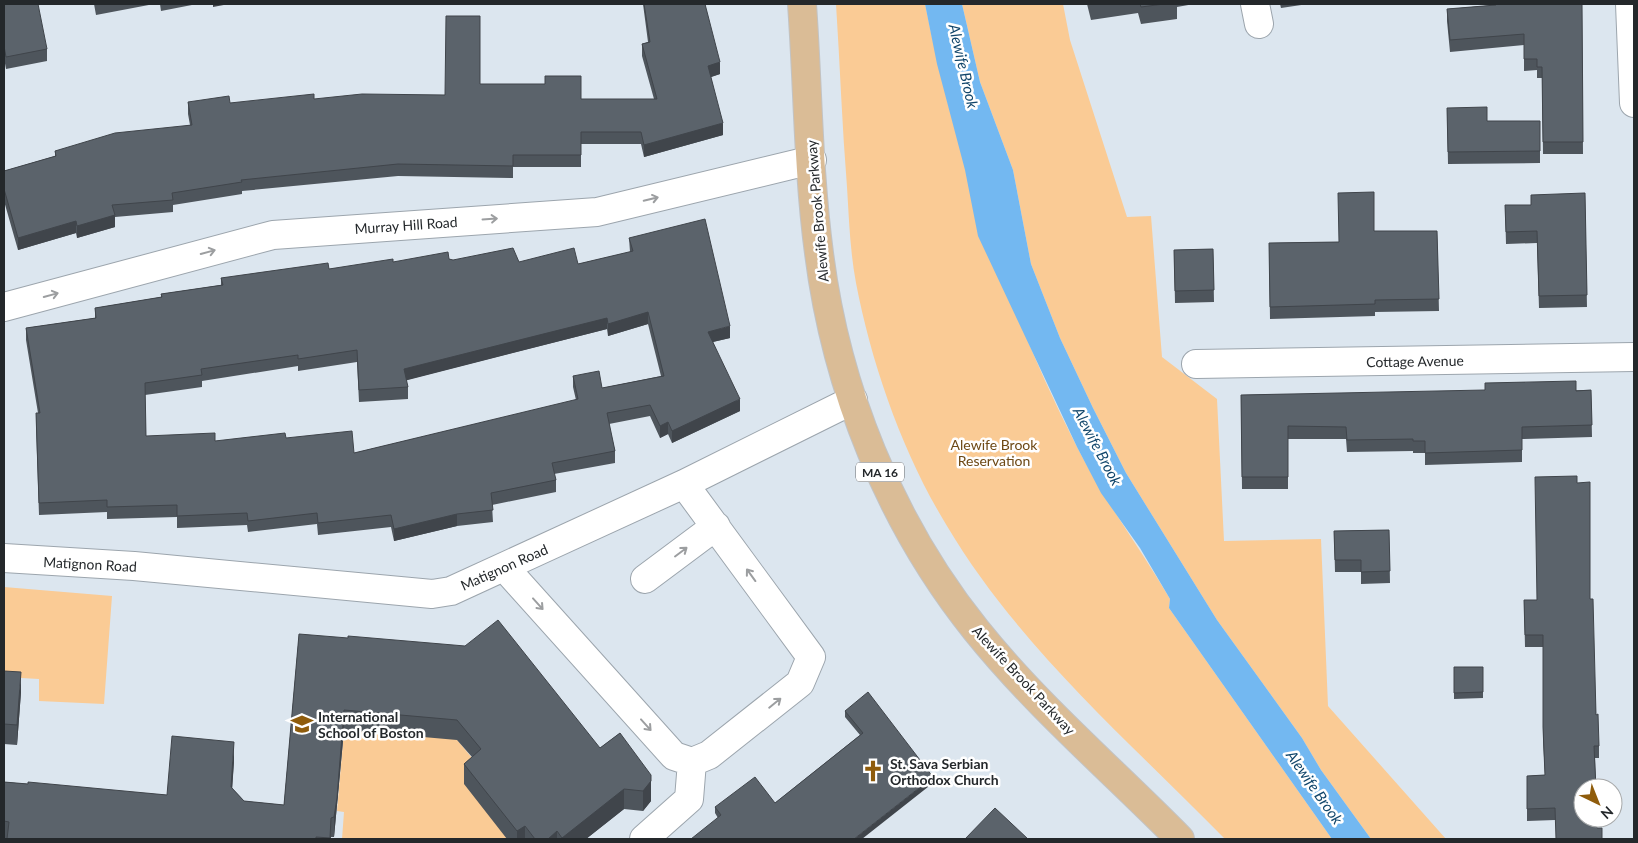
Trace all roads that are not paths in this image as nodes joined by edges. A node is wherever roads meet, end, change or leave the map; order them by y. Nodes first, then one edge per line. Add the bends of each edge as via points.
1 (802, 4) edge
2 (1630, 4) edge
3 (1634, 103) edge
4 (812, 160) junction
5 (4, 308) edge
6 (1634, 357) edge
7 (1196, 364) dead end
8 (852, 400) junction
9 (684, 484) junction
10 (716, 526) junction
11 (4, 558) edge
12 (505, 568) junction
13 (645, 579) dead end
14 (692, 762) junction
15 (644, 839) edge
16 (1180, 839) edge

1 - 4 main road, Alewife Brook Parkway / MA 16
2 - 3 street
5 -> 4 street, Murray Hill Road via 273,235 597,212
4 - 8 main road, Alewife Brook Parkway / MA 16 via 816,226 826,300
6 - 7 street, Cottage Avenue
8 - 9 street, Matignon Road
8 - 16 main road, Alewife Brook Parkway / MA 16 via 878,468 908,528 974,628 1040,701
9 - 10 street
9 - 12 street, Matignon Road
13 -> 10 street
14 -> 10 street via 709,755 800,683 811,657
11 - 12 street, Matignon Road via 134,566 432,594 463,587
12 -> 14 street via 674,756
14 - 15 street via 688,799

